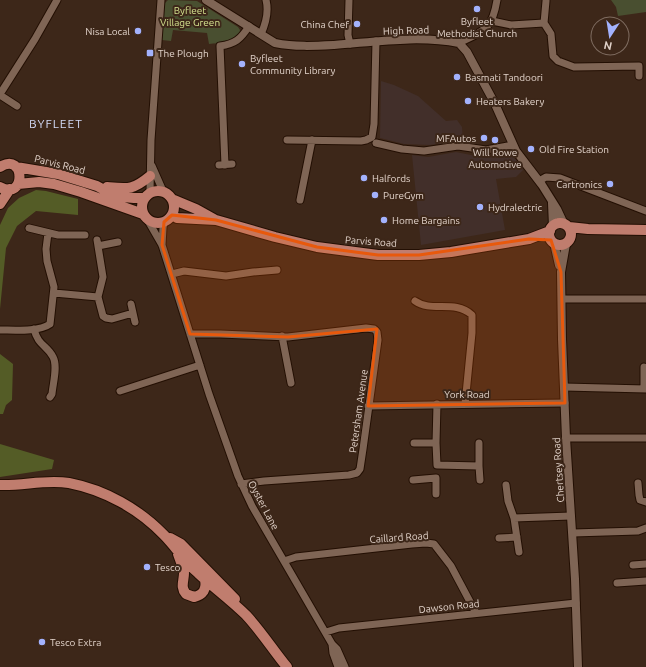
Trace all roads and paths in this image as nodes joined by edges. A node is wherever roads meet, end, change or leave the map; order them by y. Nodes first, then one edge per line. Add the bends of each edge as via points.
1 (57, 0) edge
2 (161, 0) edge
3 (206, 0) edge
4 (266, 0) edge
5 (349, 0) edge
6 (497, 0) edge
7 (546, 1) dead end
8 (492, 21) junction
9 (544, 23) junction
10 (249, 26) junction
11 (261, 34) junction
12 (376, 41) junction
13 (459, 43) junction
14 (350, 44) junction
15 (639, 76) dead end
16 (0, 95) edge
17 (17, 106) dead end
18 (287, 140) dead end
19 (312, 140) junction
20 (376, 144) dead end
21 (513, 145) junction
22 (6, 164) edge
23 (151, 164) junction
24 (226, 165) dead end
25 (150, 176) junction
26 (539, 181) junction
27 (97, 186) junction
28 (9, 187) edge
29 (163, 191) junction
30 (147, 195) junction
31 (172, 199) junction
32 (300, 200) dead end
33 (551, 200) junction
34 (0, 204) edge
35 (646, 211) edge
36 (145, 217) junction
37 (168, 218) junction
38 (216, 220) junction
39 (567, 225) junction
40 (29, 228) dead end
41 (596, 230) junction
42 (646, 230) edge
43 (48, 233) junction
44 (85, 235) dead end
45 (552, 235) junction
46 (569, 241) junction
47 (118, 242) dead end
48 (162, 245) junction
49 (277, 270) dead end
50 (561, 272) junction
51 (172, 274) junction
52 (54, 293) junction
53 (98, 298) junction
54 (562, 299) junction
55 (646, 299) edge
56 (414, 301) dead end
57 (131, 304) dead end
58 (133, 313) junction
59 (135, 322) dead end
60 (34, 329) junction
61 (0, 330) edge
62 (190, 334) junction
63 (282, 336) junction
64 (200, 365) junction
65 (644, 367) dead end
66 (291, 383) dead end
67 (564, 387) junction
68 (645, 389) edge
69 (120, 392) dead end
70 (50, 397) dead end
71 (565, 403) junction
72 (437, 404) junction
73 (465, 404) junction
74 (368, 406) junction
75 (566, 438) junction
76 (646, 438) edge
77 (436, 442) junction
78 (414, 443) dead end
79 (479, 443) dead end
80 (437, 465) junction
81 (479, 466) junction
82 (436, 478) junction
83 (414, 480) dead end
84 (480, 480) dead end
85 (638, 482) dead end
86 (241, 484) junction
87 (5, 485) edge
88 (506, 485) dead end
89 (0, 491) edge
90 (436, 494) dead end
91 (646, 502) edge
92 (571, 516) junction
93 (514, 518) junction
94 (645, 532) edge
95 (573, 533) junction
96 (164, 535) junction
97 (517, 537) junction
98 (499, 538) dead end
99 (173, 545) junction
100 (519, 552) dead end
101 (284, 561) junction
102 (646, 564) edge
103 (632, 565) dead end
104 (201, 577) junction
105 (183, 579) junction
106 (646, 581) edge
107 (617, 583) dead end
108 (202, 594) junction
109 (576, 603) junction
110 (236, 606) junction
111 (476, 613) junction
112 (246, 615) junction
113 (326, 632) junction
114 (332, 644) junction
115 (287, 667) edge
116 (338, 667) edge
117 (345, 667) edge
118 (578, 667) edge

1 - 16 street
2 - 23 street via 153,93
3 - 10 street, High Road
4 - 11 street via 266,24
5 - 14 street
6 - 8 street
7 - 9 street
8 - 9 street via 511,25
8 - 13 street via 480,33
9 - 15 street via 551,34 553,56 558,61 574,67 639,66
10 - 11 street, High Road
10 - 24 street via 236,42 220,46
11 - 14 street, High Road via 284,45
12 - 13 street, High Road via 433,39
12 - 14 street, High Road
12 - 19 street via 372,137 361,141
13 - 21 street via 467,52 495,104
16 - 17 street
18 - 19 street
19 - 32 street
20 - 21 street via 424,151 458,146 486,150
21 - 26 street
22 - 27 main road, Parvis Road
22 - 28 main road via 20,173 20,177
23 - 25 street
23 - 29 street
25 - 27 main road via 133,188
25 - 30 street
26 - 33 street
26 - 35 street via 546,177 560,178
27 - 30 main road, Parvis Road via 123,197
28 - 34 main road
28 - 36 main road via 39,182 54,184
29 - 30 main road via 156,190
29 - 31 main road
30 - 36 main road via 142,209
31 - 37 main road via 174,204
31 - 38 main road, Parvis Road
33 - 39 street
33 - 45 street
36 - 37 main road via 159,223
36 - 48 street, Oyster Lane
37 - 38 main road, Parvis Road
37 - 48 street, Oyster Lane via 162,232
38 - 45 main road, Parvis Road via 317,247 378,255 451,252
39 - 41 main road
39 - 45 main road via 558,223
39 - 46 main road via 572,234
40 - 43 street
41 - 42 main road
41 - 46 main road
43 - 44 street
43 - 52 street via 47,261
45 - 46 main road via 560,245
45 - 50 street, Chertsey Road
46 - 50 street, Chertsey Road
47 - 53 street via 98,243 103,277
48 - 51 street, Oyster Lane
49 - 51 street via 226,276 184,271
50 - 54 street, Chertsey Road
51 - 62 street, Oyster Lane
52 - 53 street
52 - 60 street via 50,324 45,328
53 - 58 street via 103,316 106,318 112,319
54 - 55 street
54 - 67 street, Chertsey Road
56 - 73 street via 428,306 454,306 466,309 472,315
57 - 58 street
58 - 59 street
60 - 61 street
60 - 70 street via 40,343 53,355 55,361
62 - 63 street, Petersham Avenue
62 - 64 street, Oyster Lane
63 - 66 street
63 - 74 street, Petersham Avenue via 374,329 378,340
64 - 69 street
64 - 86 street, Oyster Lane
65 - 68 street
67 - 68 street
67 - 71 street, Chertsey Road
71 - 73 street, York Road
71 - 75 street, Chertsey Road
72 - 73 street, York Road
72 - 74 street, York Road
72 - 77 street
74 - 86 street, Petersham Avenue via 360,469 356,473
75 - 76 street
75 - 92 street, Chertsey Road
77 - 78 street
77 - 80 street
79 - 81 street
80 - 81 street
80 - 82 street
81 - 84 street
82 - 83 street
82 - 90 street
85 - 91 street via 640,500
86 - 101 street, Oyster Lane
87 - 89 main road
87 - 96 main road via 54,482 83,486 126,505
88 - 93 street
92 - 93 street
92 - 95 street, Chertsey Road
93 - 97 street
94 - 95 street
95 - 109 street, Chertsey Road
96 - 99 main road
96 - 112 main road via 181,544 217,579 239,603
97 - 98 street
97 - 100 street
99 - 104 main road
99 - 105 main road via 181,560
101 - 111 street, Caillard Road via 296,557 412,544 434,544 451,566
101 - 113 street, Oyster Lane
102 - 103 street
104 - 105 main road via 192,573
104 - 108 main road via 206,588
104 - 110 main road
105 - 108 main road via 182,587 186,594 194,597
106 - 107 street
108 - 110 main road via 224,599
109 - 111 street, Dawson Road
109 - 118 street, Chertsey Road
110 - 112 main road
111 - 113 street, Dawson Road via 339,628
112 - 115 main road
113 - 114 street, Oyster Lane
114 - 116 street, Oyster Lane
114 - 117 street, Oyster Lane

